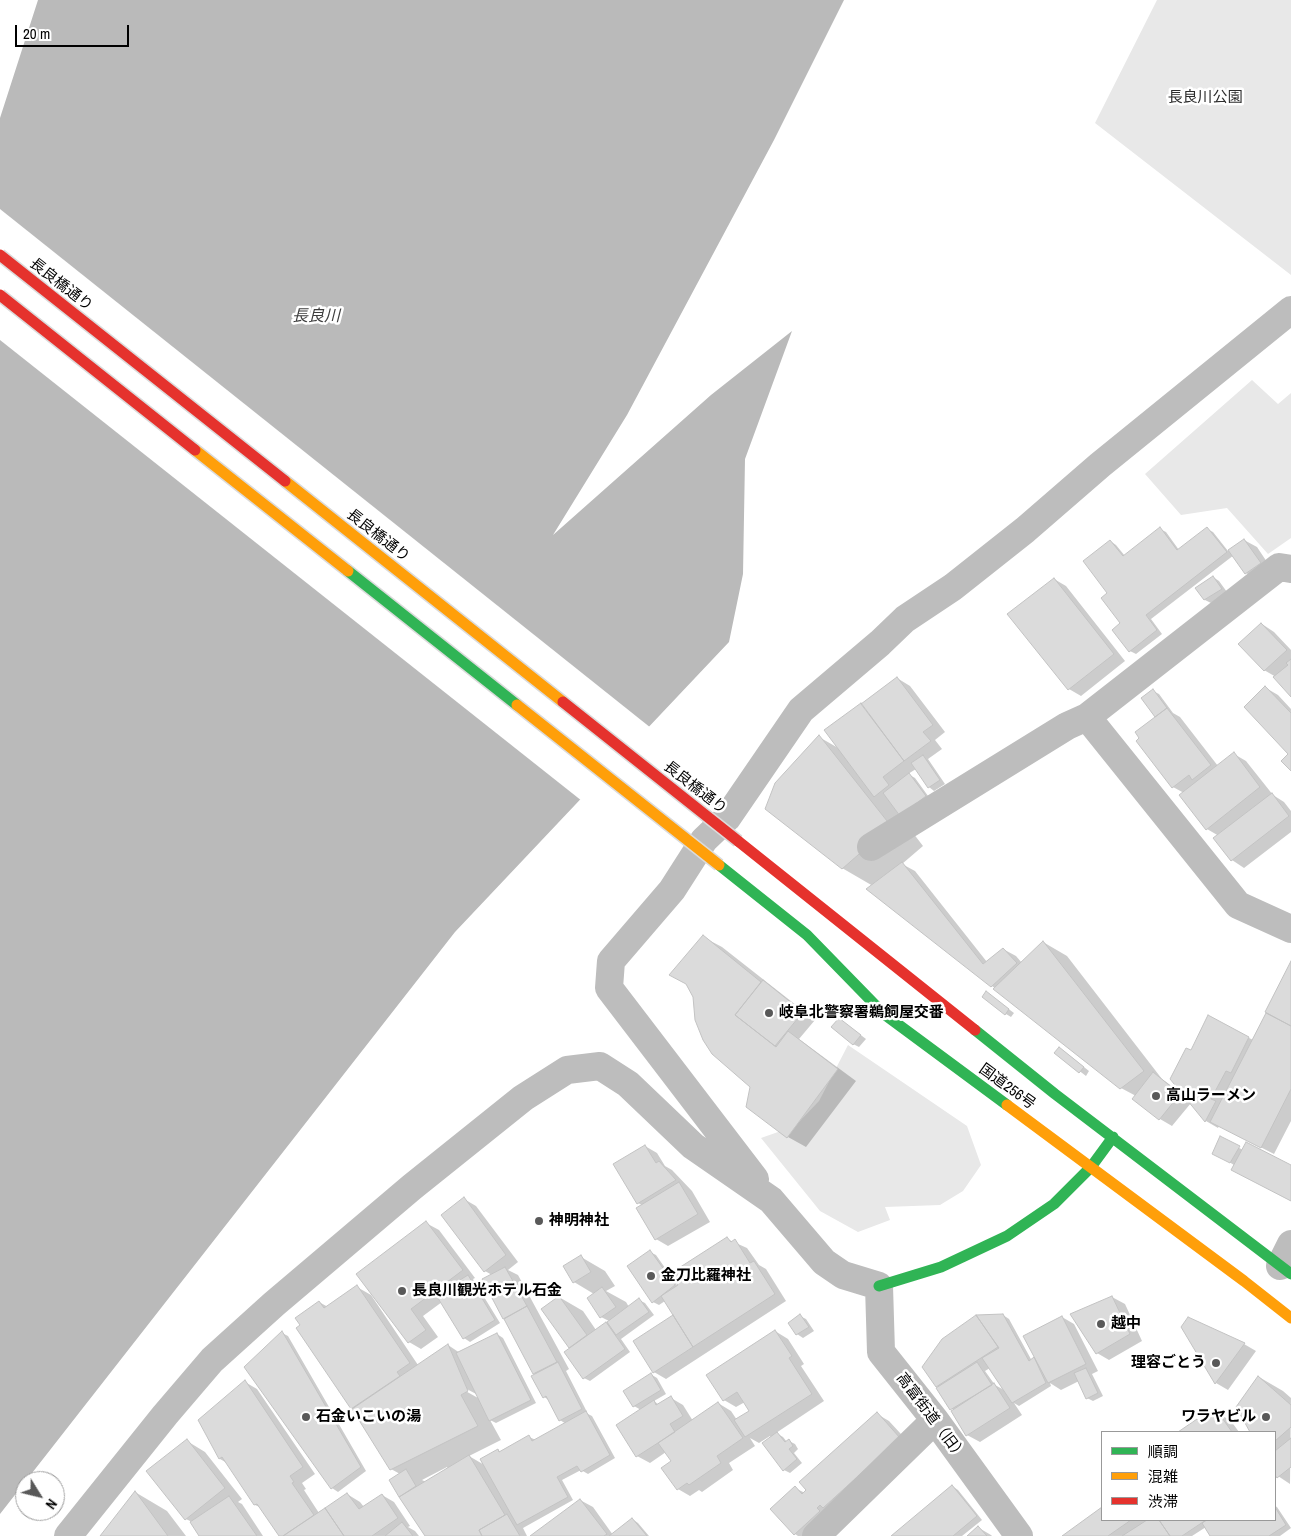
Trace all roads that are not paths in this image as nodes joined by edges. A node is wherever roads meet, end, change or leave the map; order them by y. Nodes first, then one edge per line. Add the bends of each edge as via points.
1 (0, 255) edge
2 (0, 295) edge
3 (1291, 310) edge
4 (1291, 569) edge
5 (1087, 717) junction
6 (738, 841) joint
7 (871, 847) dead end
8 (1291, 929) edge
9 (1113, 1137) junction
10 (1091, 1167) junction
11 (771, 1200) junction
12 (1287, 1261) edge
13 (879, 1286) junction
14 (1291, 1318) edge
15 (935, 1420) junction
16 (68, 1536) edge
17 (816, 1536) edge
18 (1019, 1536) edge

1 - 6 main road, 長良橋通り, bridge
2 - 10 main road, 国道256号, bridge via 807,935 884,1014
3 - 11 street via 1025,530 953,587 905,619 802,710 727,818 704,840 672,890 611,961 609,988
4 - 5 street via 1279,567
5 - 7 street via 1067,726
5 - 8 street via 1238,904
6 - 9 main road, 国道256号
9 - 10 main road
9 - 12 main road, 国道256号
10 - 13 main road via 1054,1204 1007,1236 941,1267
10 - 14 main road, 国道256号
11 - 13 street via 824,1262 843,1275
11 - 16 street via 693,1146 621,1079 600,1066 567,1070 523,1098 412,1187 212,1360
13 - 15 street, 高富街道（旧） via 881,1352
15 - 17 street
15 - 18 street, 高富街道（旧）

